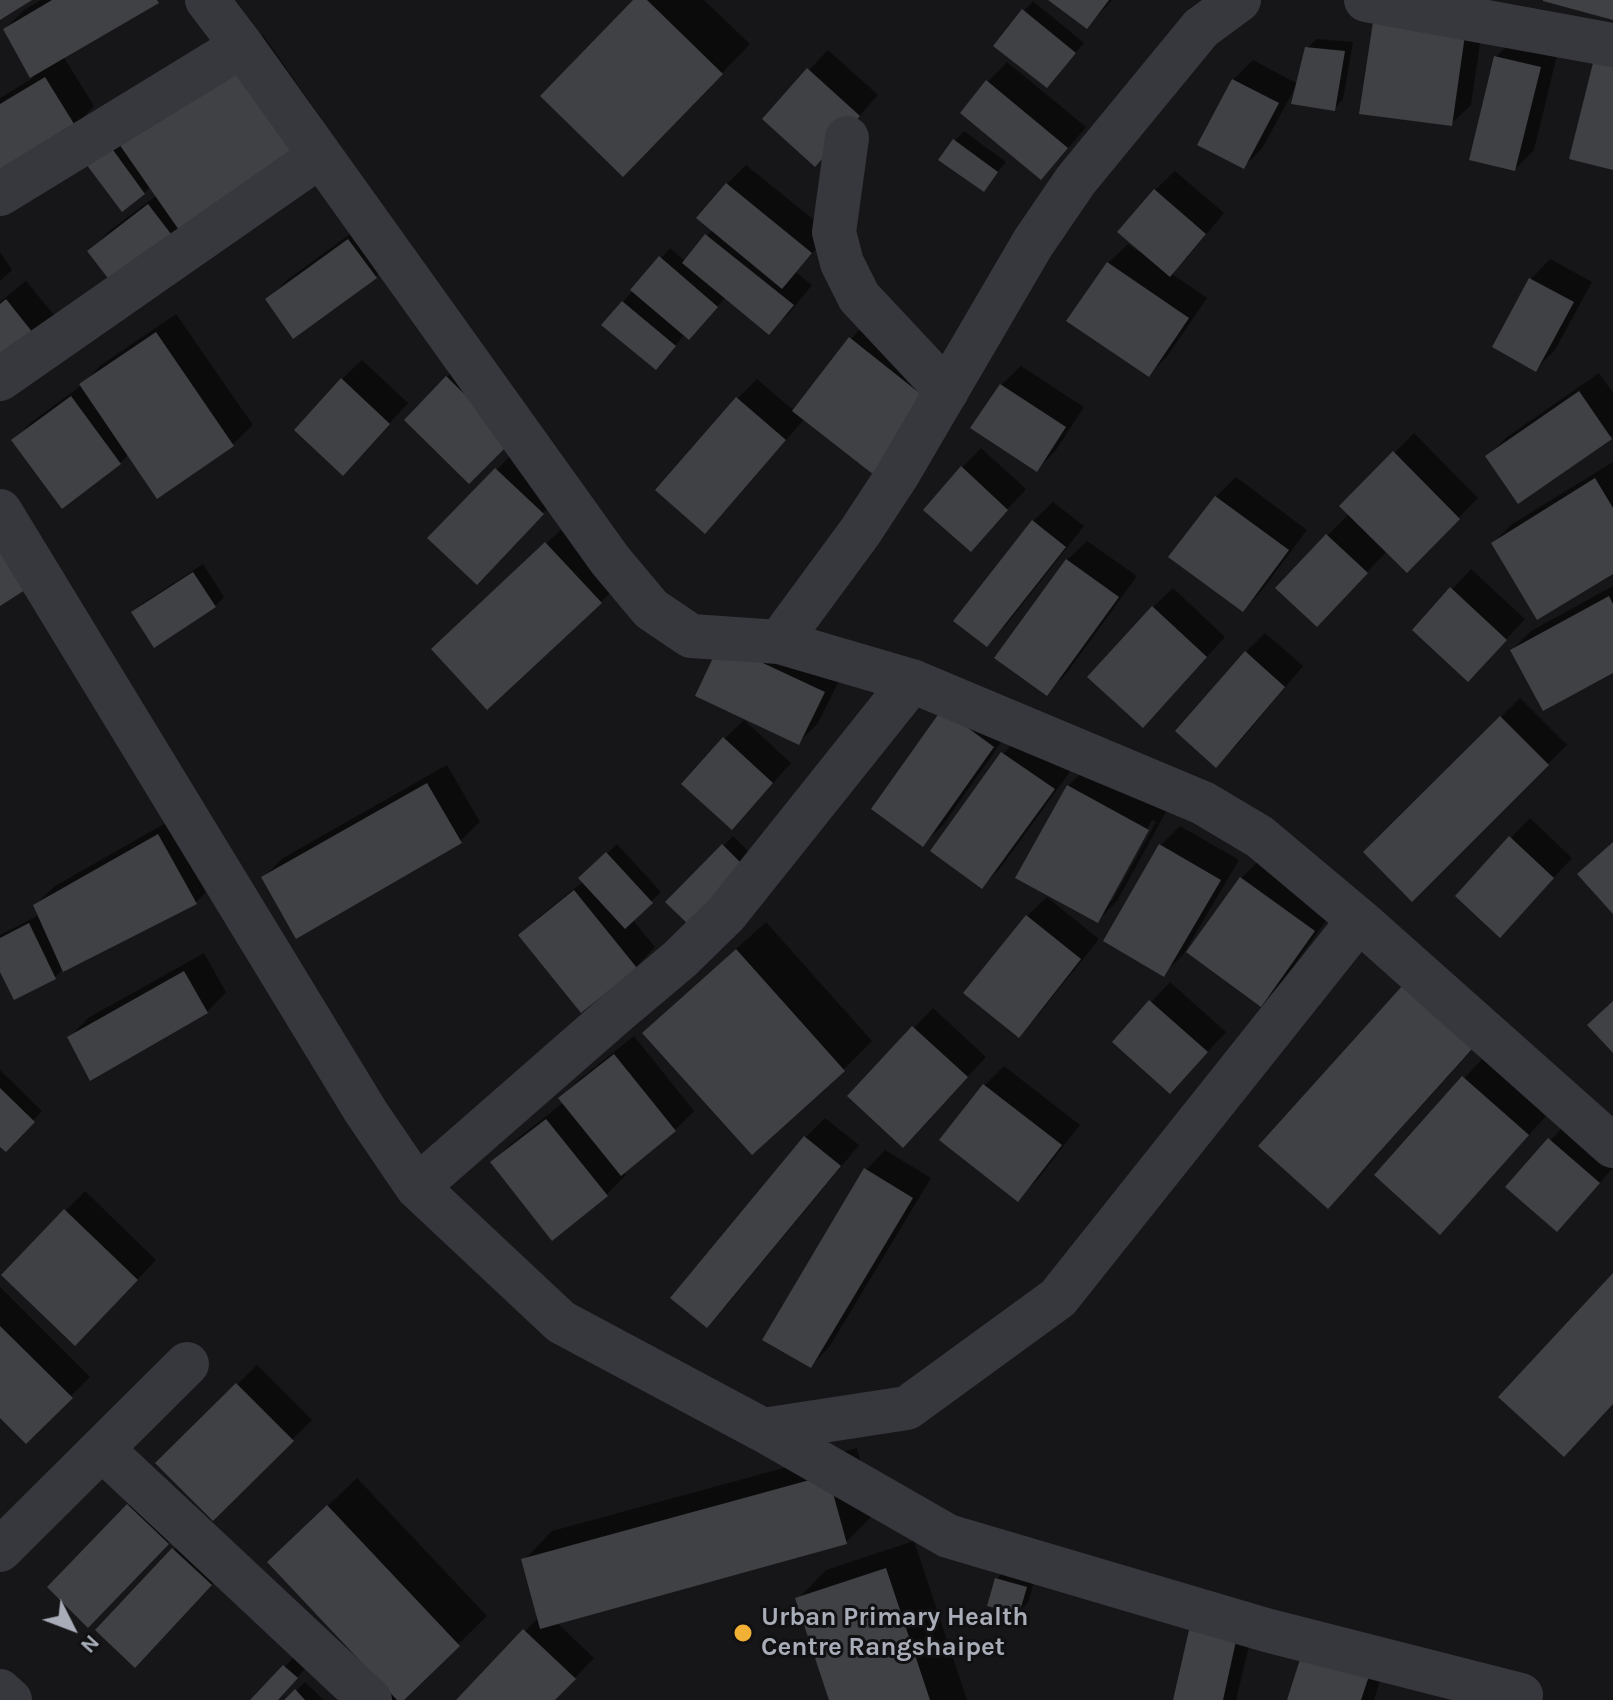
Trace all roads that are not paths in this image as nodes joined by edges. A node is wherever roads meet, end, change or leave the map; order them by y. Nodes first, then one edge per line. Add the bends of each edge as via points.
1 (207, 0) edge
2 (1238, 0) edge
3 (1366, 0) edge
4 (1613, 45) edge
5 (242, 46) junction
6 (847, 138) dead end
7 (320, 156) junction
8 (0, 194) edge
9 (0, 379) edge
10 (947, 391) junction
11 (0, 511) edge
12 (779, 642) junction
13 (912, 681) junction
14 (1359, 920) junction
15 (1613, 1146) edge
16 (417, 1187) junction
17 (187, 1364) dead end
18 (763, 1430) junction
19 (102, 1449) junction
20 (0, 1550) edge
21 (0, 1691) edge
22 (1521, 1695) dead end
23 (10, 1700) edge
24 (370, 1700) edge

1 - 5 street
2 - 10 street via 1201,28 1076,180
3 - 4 street
5 - 7 street
5 - 8 street
6 - 10 street via 834,232 842,263 859,297
7 - 9 street
7 - 12 street via 610,560 651,609 691,636
10 - 12 street via 860,532
11 - 16 street via 358,1099
12 - 13 street
13 - 14 street via 1203,803 1260,837
13 - 16 street via 726,914
14 - 15 street
14 - 18 street via 1058,1298 907,1408
16 - 18 street via 561,1322
17 - 19 street
18 - 22 street via 948,1536 1266,1630
19 - 20 street
19 - 24 street
21 - 23 street

